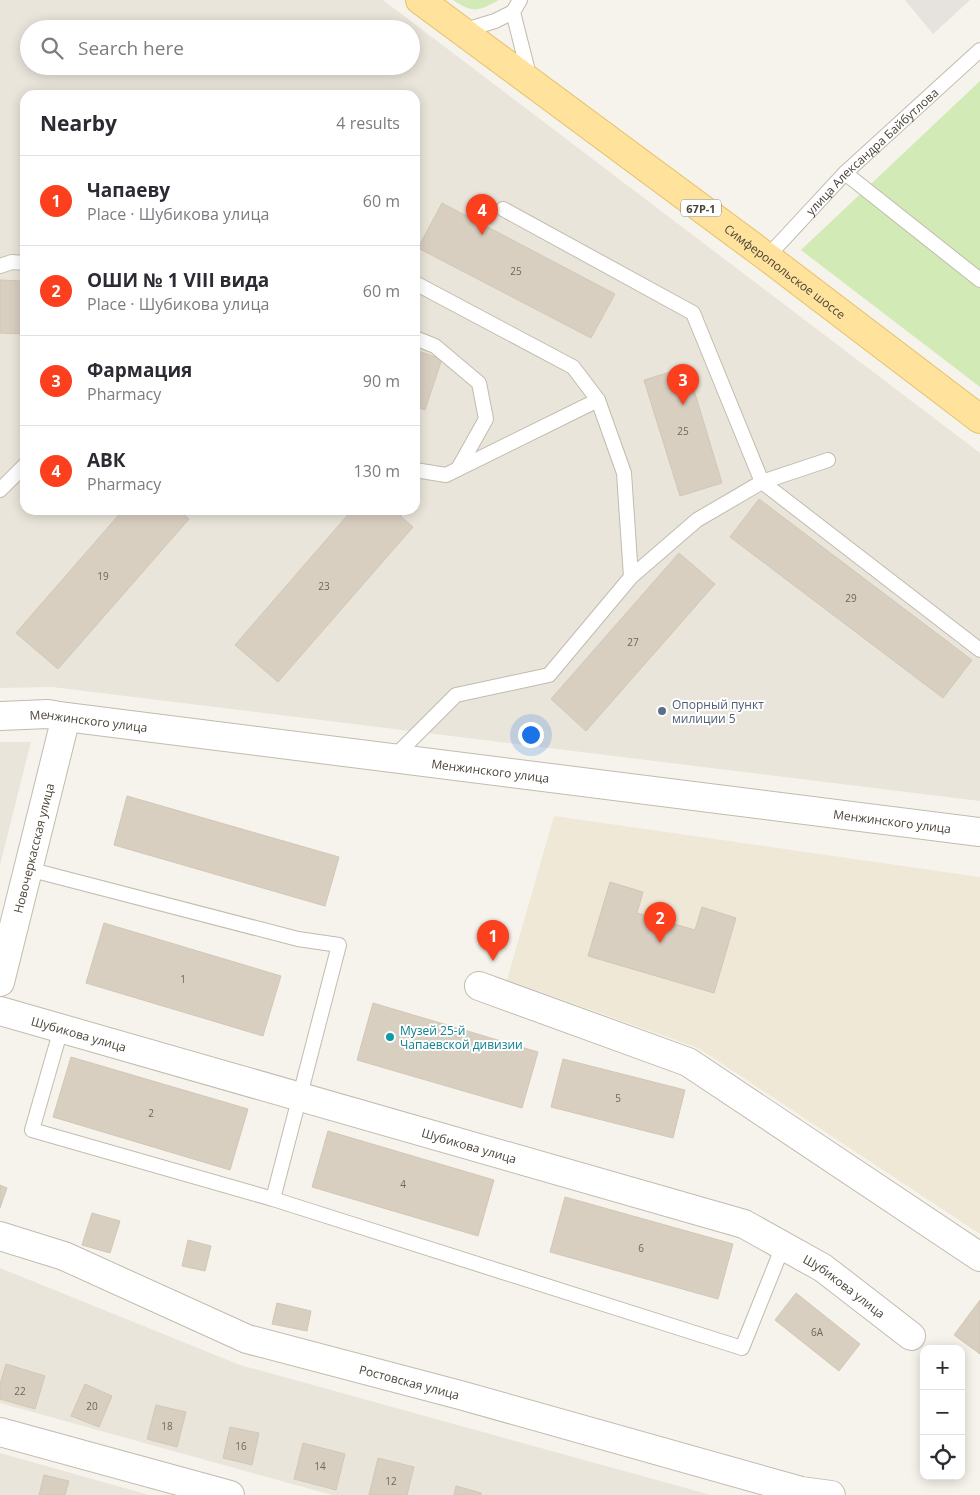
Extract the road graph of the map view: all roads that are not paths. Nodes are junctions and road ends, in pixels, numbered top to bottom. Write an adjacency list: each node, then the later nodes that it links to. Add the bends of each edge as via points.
1 (420, 0): 3 (main road, Симферопольское шоссе / 67Р-1)
2 (516, 6): 3 (lane, via 495,21); 5 (lane)
3 (462, 31): 5 (main road, Симферопольское шоссе / 67Р-1)
4 (980, 50): 6 (lane, улица Александра Байбутлова)
5 (531, 82): 8 (main road, Симферопольское шоссе / 67Р-1)
6 (845, 173): 8 (lane, улица Александра Байбутлова); 11 (lane)
7 (503, 209): 20 (lane, via 693,313)
8 (767, 257): 15 (main road, Симферопольское шоссе / 67Р-1)
9 (20, 263): 10 (lane)
10 (0, 266)
11 (980, 280)
12 (420, 286): 14 (lane, via 573,367)
13 (420, 340): 17 (lane, via 435,346 479,383 486,419)
14 (598, 400): 17 (lane); 22 (lane, via 624,473)
15 (980, 419)
16 (828, 460): 20 (lane)
17 (458, 469): 19 (lane, via 446,474)
18 (20, 470): 21 (lane)
19 (420, 471)
20 (762, 482): 22 (lane, via 697,520); 23 (lane)
21 (0, 490)
22 (632, 577): 26 (lane, via 549,675 456,695)
23 (980, 650)
24 (0, 716): 25 (street, Менжинского улица)
25 (66, 716): 26 (street, Менжинского улица); 28 (street, Новочеркасская улица)
26 (393, 758): 27 (street, Менжинского улица)
27 (980, 832)
28 (28, 869): 29 (street, Новочеркасская улица); 33 (lane, via 298,939 339,945)
29 (0, 982)
30 (479, 986): 37 (street, via 688,1062)
31 (0, 1011): 32 (street, Шубикова улица)
32 (61, 1028): 33 (street, Шубикова улица); 34 (lane, via 32,1130)
33 (298, 1096): 34 (lane); 36 (street, Шубикова улица, via 744,1224)
34 (273, 1200): 36 (lane, via 742,1348)
35 (0, 1236): 41 (street, Ростовская улица, via 64,1256 247,1339 801,1491)
36 (784, 1246): 38 (street, Шубикова улица, via 823,1268)
37 (980, 1257)
38 (911, 1336)
39 (0, 1432): 40 (street)
40 (230, 1495)
41 (831, 1495)

